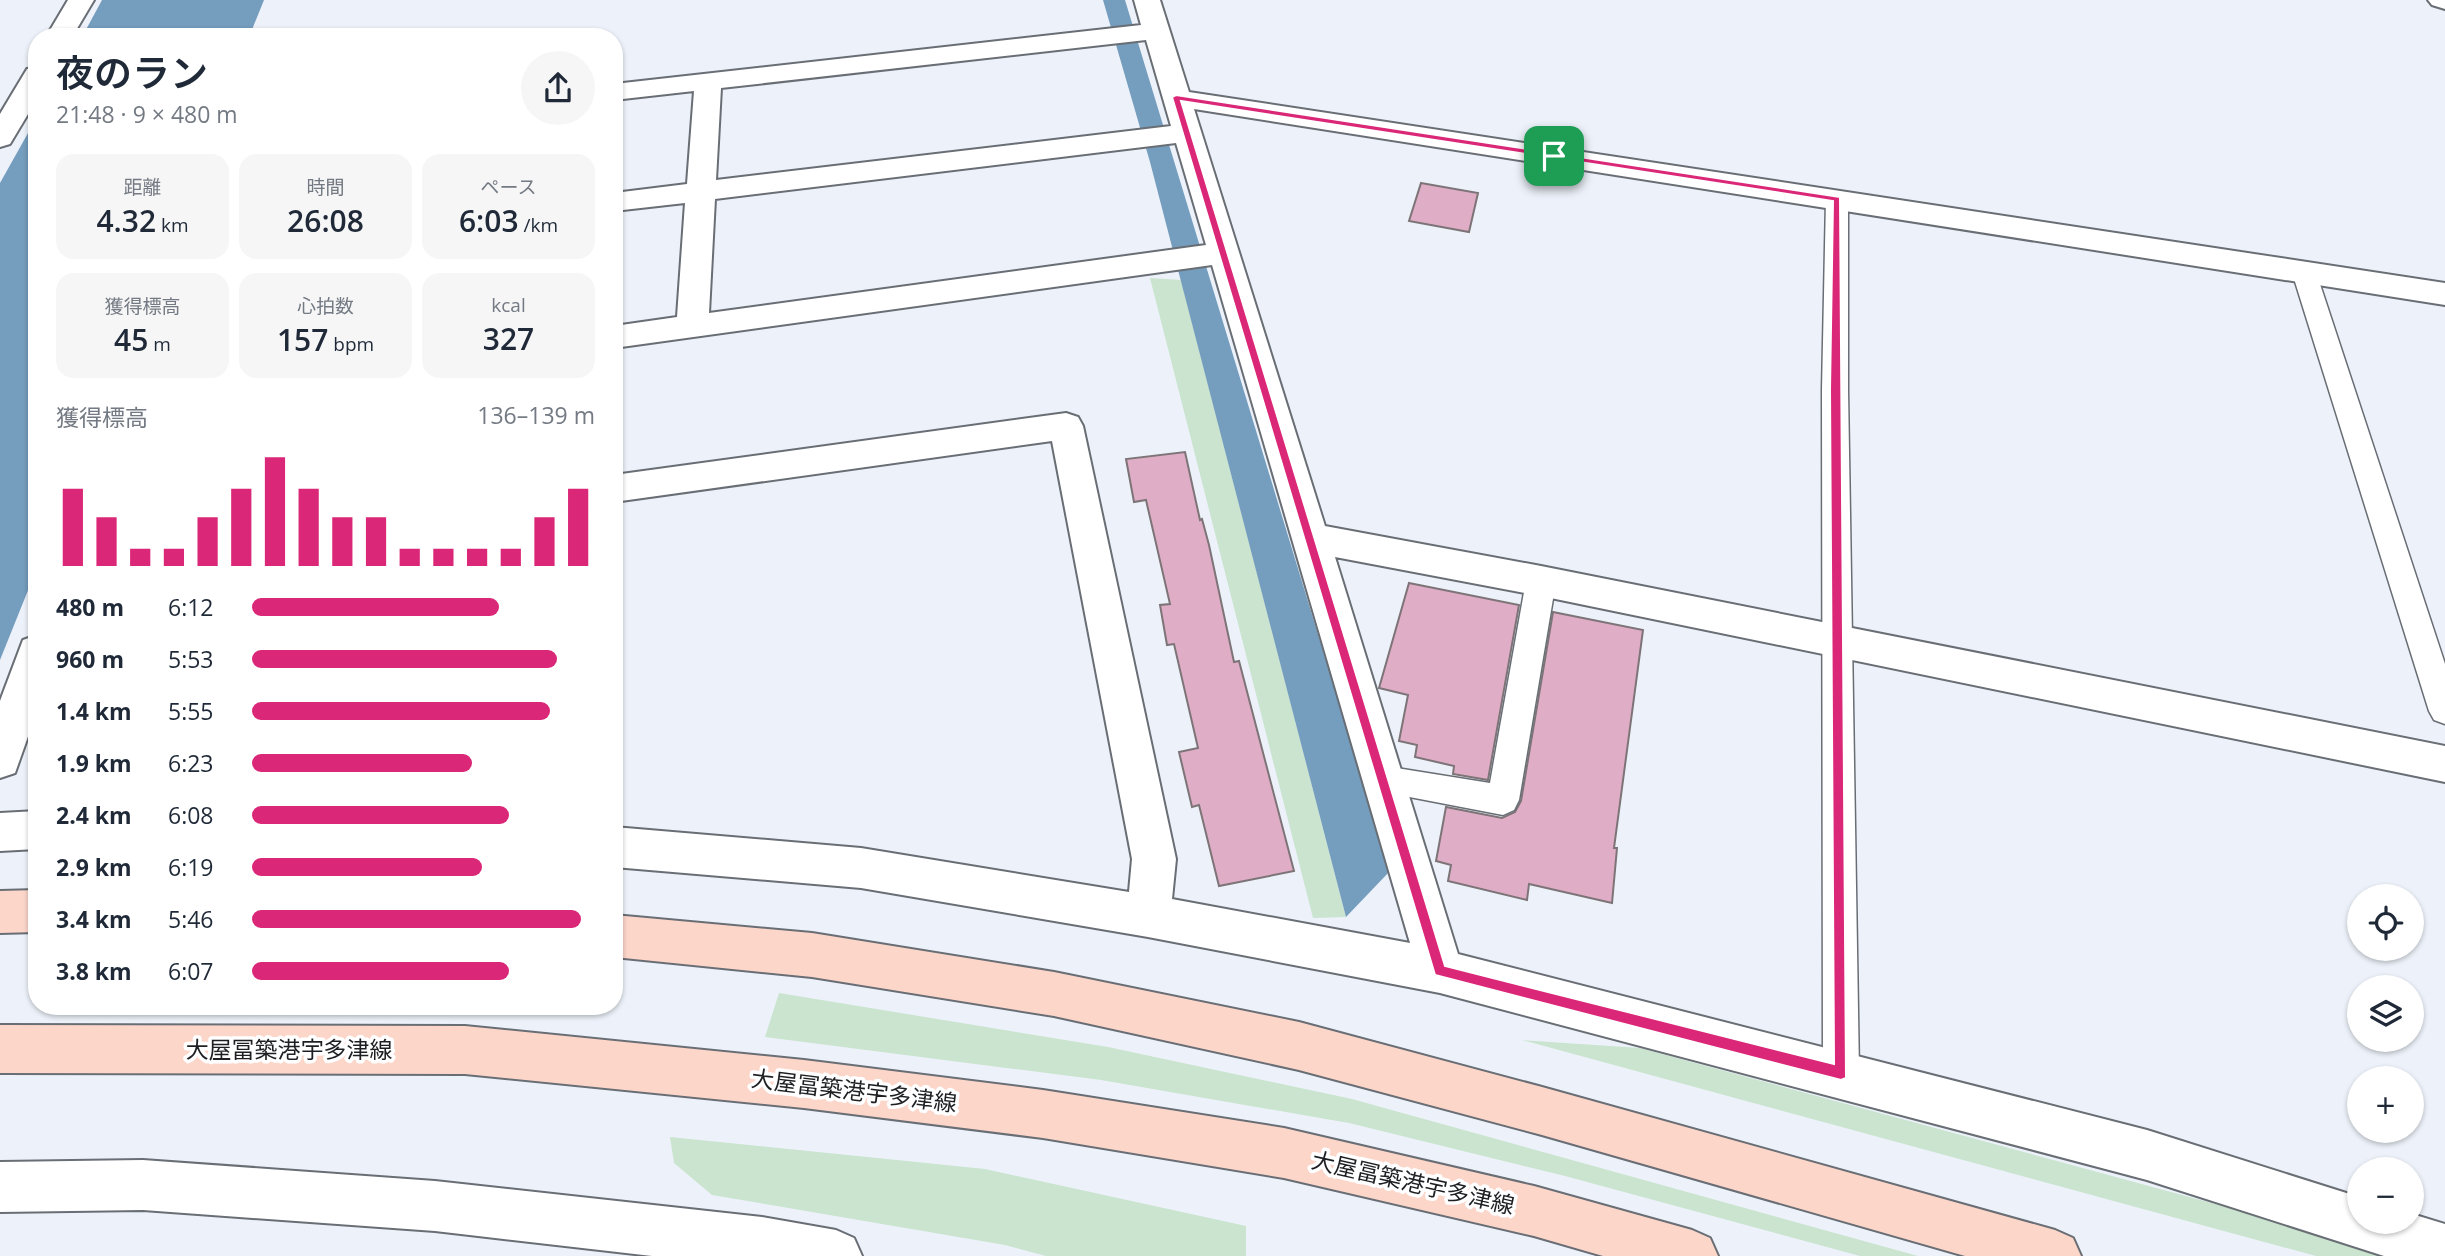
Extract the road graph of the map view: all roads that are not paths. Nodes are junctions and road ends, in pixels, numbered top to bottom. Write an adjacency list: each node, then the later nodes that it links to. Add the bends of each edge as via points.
1 (81, 0): 3 (street)
2 (1148, 21): 4 (street, via 1108,37); 7 (street)
3 (64, 28)
4 (708, 82): 6 (street); 10 (street)
5 (28, 90): 9 (street)
6 (623, 91)
7 (1176, 97): 8 (street); 11 (street)
8 (1179, 134): 10 (street); 13 (street)
9 (0, 138)
10 (700, 192): 12 (street); 16 (street)
11 (1837, 199): 14 (street); 21 (lane)
12 (623, 201)
13 (1216, 254): 16 (street); 19 (street)
14 (2304, 272): 15 (street); 23 (lane)
15 (2445, 294)
16 (692, 328): 17 (street)
17 (623, 336)
18 (623, 488): 32 (street, via 1066,426 1154,859)
19 (1310, 538): 20 (street); 26 (street)
20 (1541, 581): 21 (street); 26 (lane, via 1503,800)
21 (1837, 640): 25 (street); 36 (lane)
22 (28, 678): 24 (street)
23 (2445, 711)
24 (0, 760)
25 (2445, 764)
26 (1384, 780): 34 (street)
27 (28, 830): 28 (street)
28 (0, 832)
29 (623, 848): 32 (street, via 861,868)
30 (28, 911): 31 (main road)
31 (0, 912)
32 (1148, 916): 34 (street)
33 (623, 937): 41 (main road, via 812,955 1054,994 1299,1046)
34 (1440, 971): 36 (street)
35 (0, 1049): 40 (main road, 大屋冨築港宇多津線, via 465,1050 1043,1114 1284,1153 1534,1211)
36 (1841, 1073): 38 (street, via 2147,1155)
37 (0, 1187): 39 (street, via 143,1185 435,1206 762,1242)
38 (2445, 1250)
39 (836, 1256)
40 (1692, 1256)
41 (2054, 1256)

